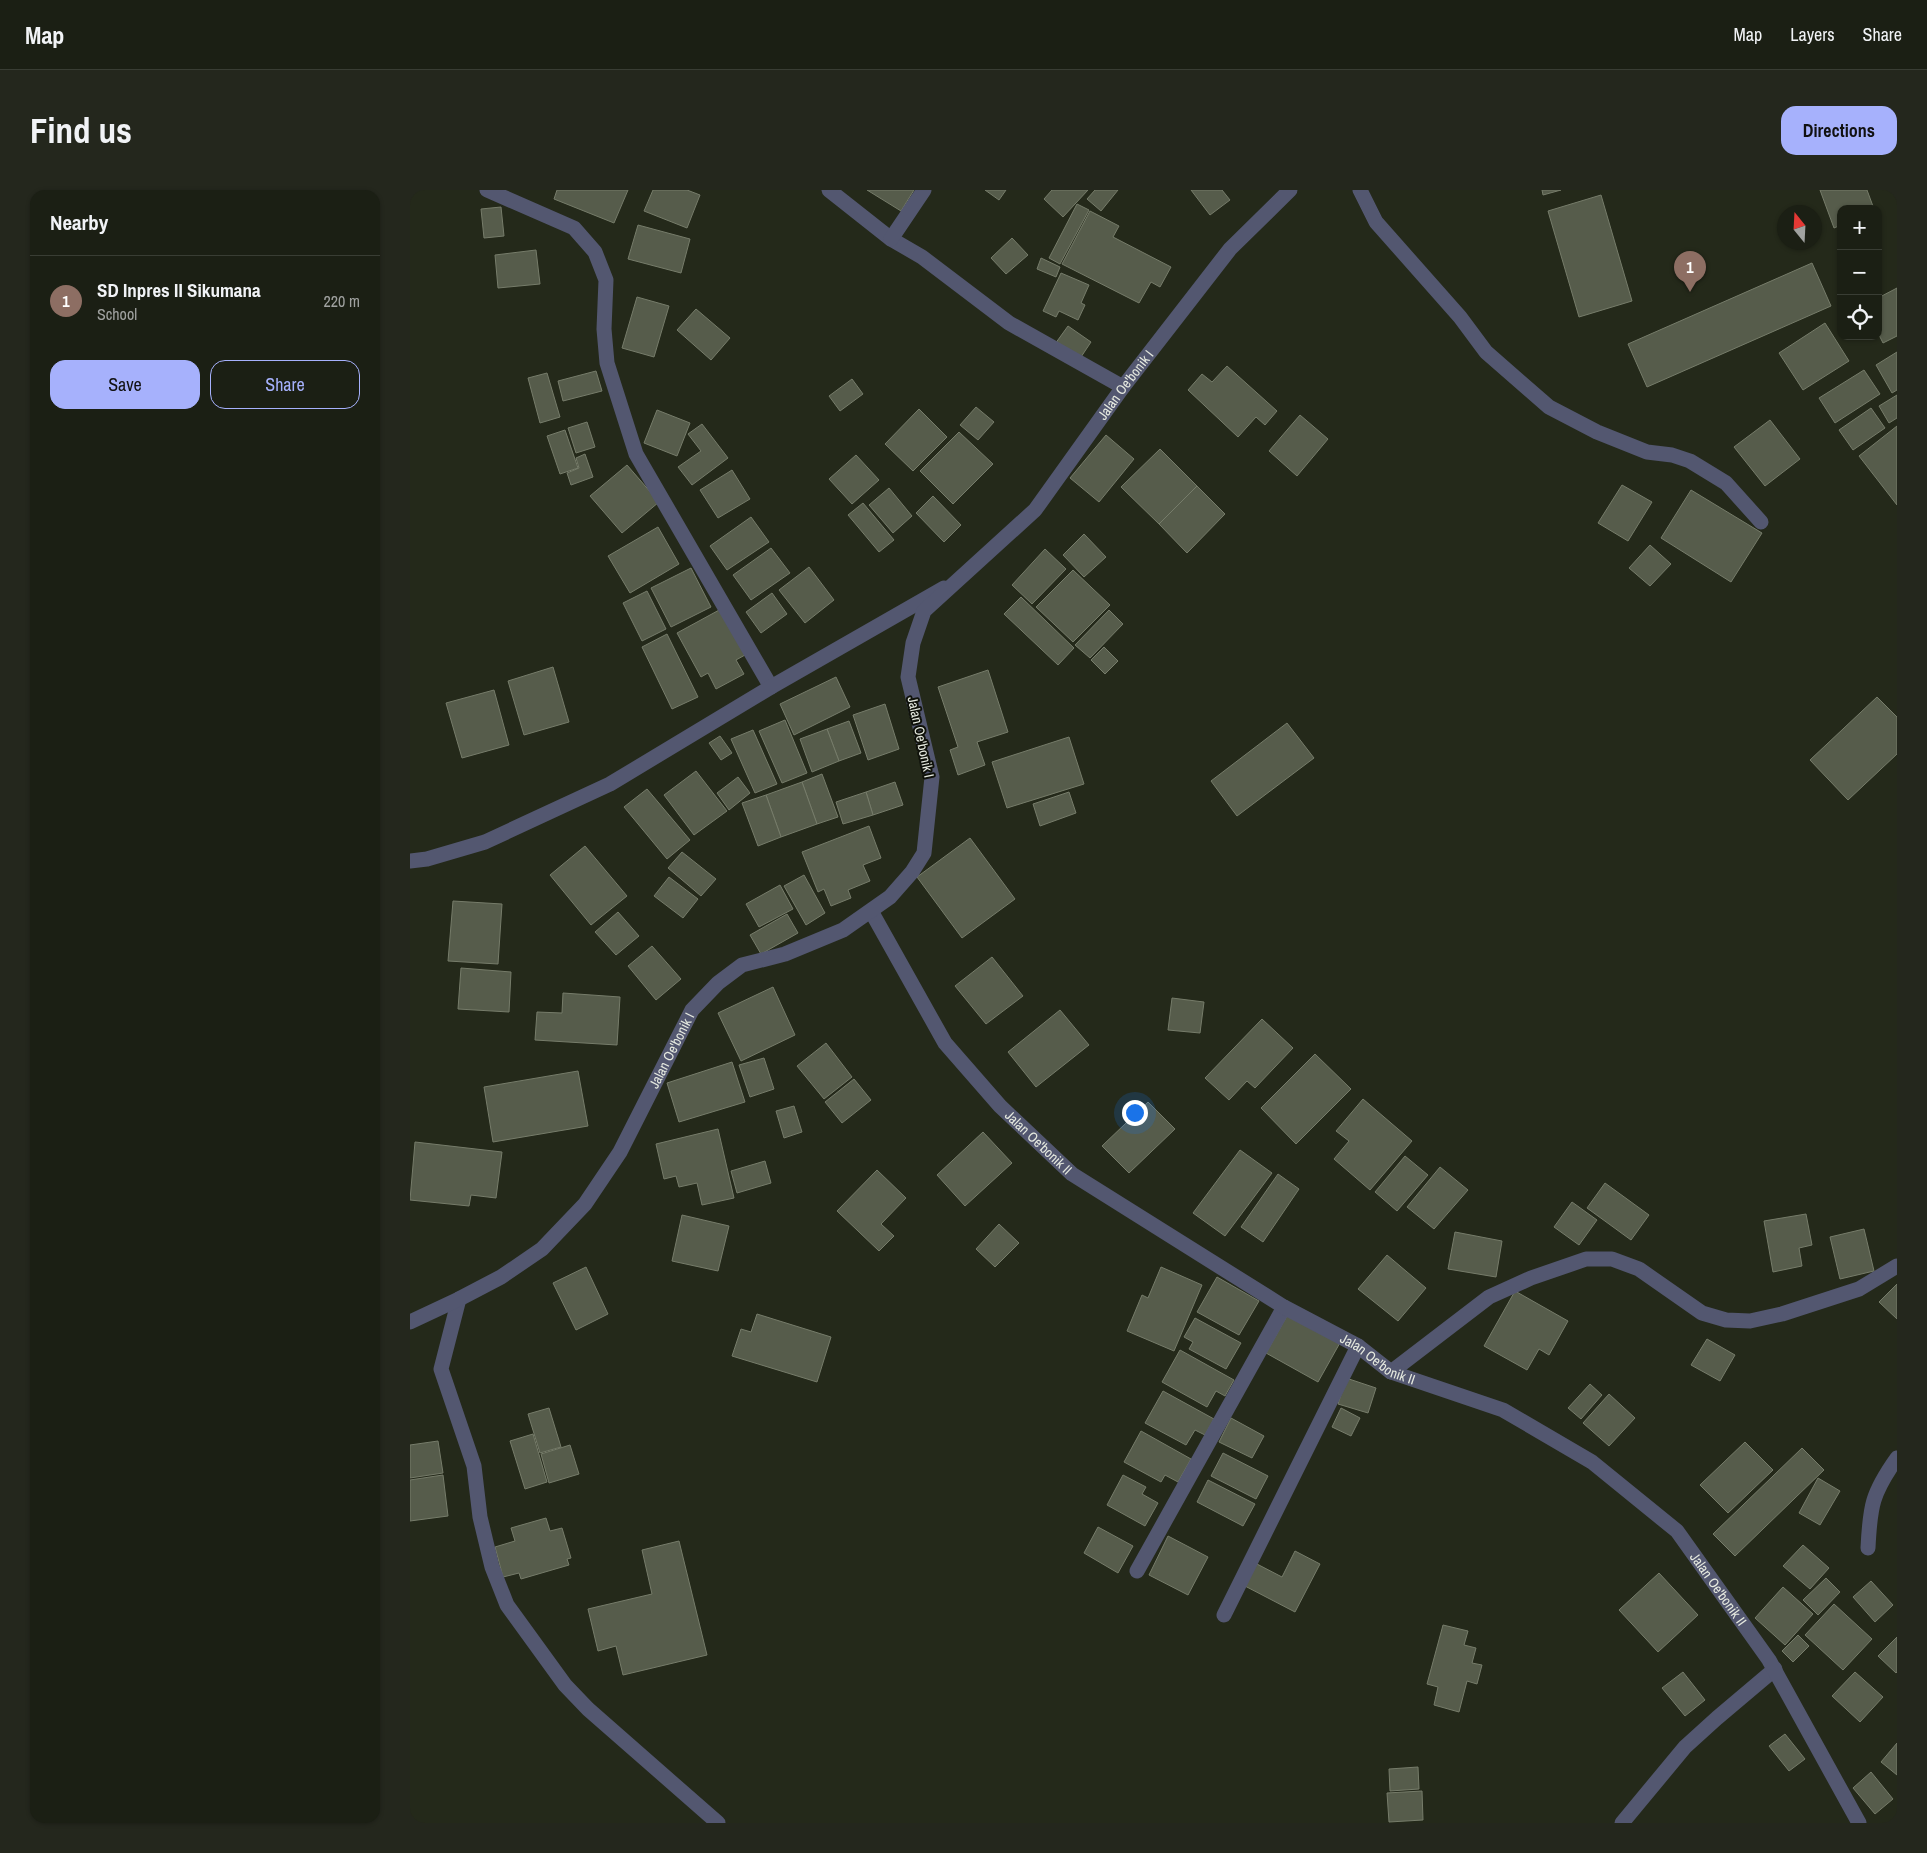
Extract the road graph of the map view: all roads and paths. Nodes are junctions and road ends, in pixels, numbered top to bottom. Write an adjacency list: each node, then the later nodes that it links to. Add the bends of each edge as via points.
1 (487, 190): 10 (street, via 574,228 595,252 606,280 604,329 608,363 636,454)
2 (829, 190): 6 (street)
3 (924, 190): 6 (street)
4 (1290, 190): 7 (street, Jalan Oe'bonik I, via 1230,249)
5 (1360, 190): 8 (street, via 1376,222 1460,317 1486,352 1549,407 1597,432 1647,452 1690,461 1726,484)
6 (892, 239): 7 (street, via 922,257 1009,323)
7 (1123, 387): 9 (street, Jalan Oe'bonik I, via 1035,510)
8 (1762, 522)
9 (954, 583): 10 (street); 12 (street, Jalan Oe'bonik I, via 924,611 913,643 908,677 932,777 924,853 890,897)
10 (771, 687): 11 (street, via 610,784 485,842)
11 (410, 861)
12 (871, 911): 14 (street, Jalan Oe'bonik I, via 844,930 785,954 742,965 718,983 692,1010 620,1152 585,1204 542,1249); 15 (street, Jalan Oe'bonik II, via 945,1043 1000,1106 1072,1174)
13 (1897, 1266): 18 (street, via 1859,1289 1782,1314 1750,1320 1726,1320 1702,1313 1639,1269 1612,1259 1586,1259 1531,1278 1490,1297)
14 (459, 1300): 16 (street, Jalan Oe'bonik I); 24 (street, via 441,1369 474,1466 480,1517 492,1567 507,1605 564,1684 588,1709)
15 (1284, 1307): 17 (street, Jalan Oe'bonik II); 21 (street)
16 (410, 1322)
17 (1358, 1346): 18 (street, Jalan Oe'bonik II); 22 (street)
18 (1391, 1372): 23 (street, Jalan Oe'bonik II, via 1503,1410 1592,1462 1677,1532)
19 (1897, 1458): 20 (street, via 1870,1507)
20 (1868, 1548)
21 (1137, 1571)
22 (1224, 1615)
23 (1774, 1669): 25 (street, via 1685,1747); 26 (street, Jalan Oe'bonik II)
24 (718, 1823)
25 (1622, 1823)
26 (1859, 1823)

